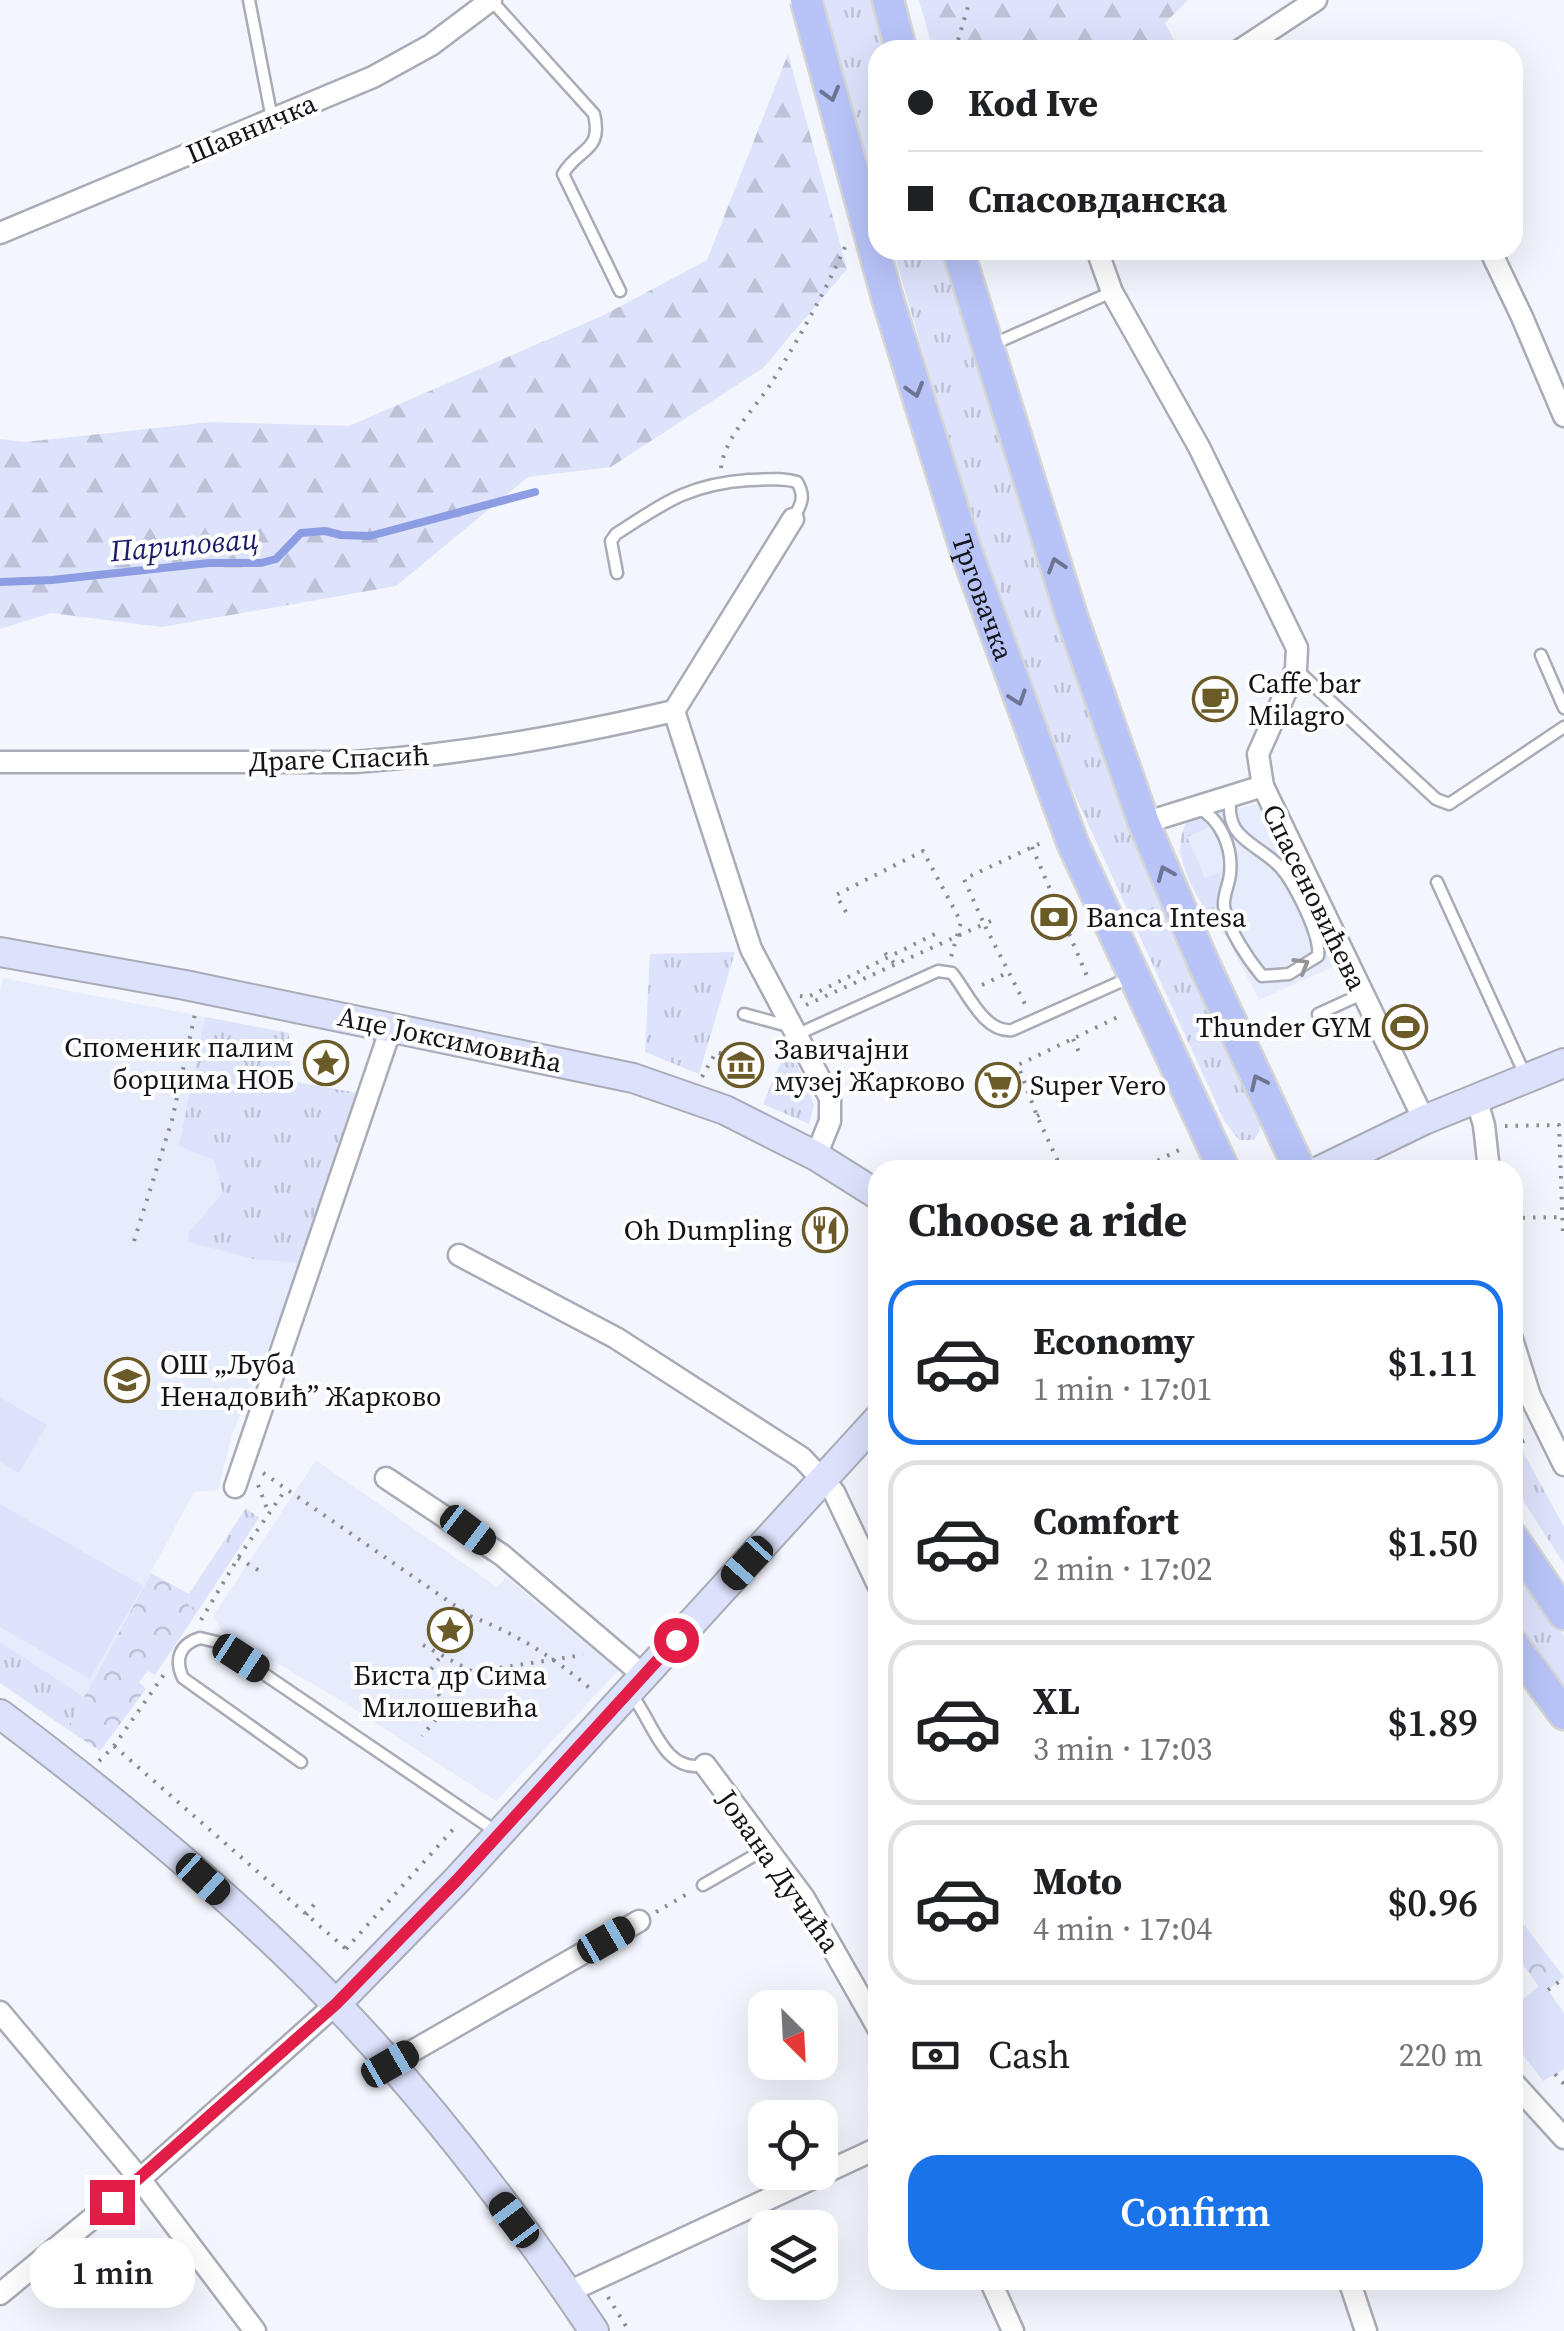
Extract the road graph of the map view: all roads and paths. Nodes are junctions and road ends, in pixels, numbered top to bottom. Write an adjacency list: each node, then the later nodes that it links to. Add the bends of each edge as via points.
1 (250, 0): 10 (lane)
2 (491, 0): 10 (street, Шавничка, via 404,61); 18 (lane, Шавничка, via 594,114 593,145 563,174)
3 (806, 0): 11 (main road, Трговачка, one-way to 11, bridge)
4 (888, 0): 7 (main road)
5 (970, 0): 8 (path)
6 (1316, 0): 9 (street)
7 (898, 40)
8 (958, 40)
9 (1255, 40)
10 (272, 120): 12 (street, Шавничка)
11 (868, 225)
12 (0, 234)
13 (846, 246): 22 (path, via 823,298 729,443 722,458)
14 (878, 260): 48 (main road, Трговачка, one-way to 48, bridge, via 932,450 1028,724)
15 (1101, 260): 19 (street)
16 (1494, 260): 21 (street)
17 (961, 261): 20 (main road)
18 (620, 291)
19 (1112, 292): 20 (lane); 26 (street, via 1200,447 1296,648)
20 (988, 346): 34 (main road, one-way to 20)
21 (1564, 416)
22 (724, 482): 23 (lane, via 797,482 802,502); 24 (lane, via 687,490 616,534 611,541)
23 (793, 519): 28 (street)
24 (617, 573)
25 (1541, 655): 27 (lane)
26 (1296, 669): 29 (lane, via 1449,804); 31 (street, Спасеновићева, via 1258,754)
27 (1564, 708)
28 (674, 711): 30 (street, Драге Спасић, via 551,739 384,760); 59 (street, via 751,949)
29 (1564, 726)
30 (0, 762)
31 (1263, 786): 32 (street); 51 (street, Спасеновићева)
32 (1231, 796): 33 (street); 33 (lane, one-way to 32, via 1225,837 1230,874 1224,908 1248,956 1262,976 1289,974 1318,956 1317,940 1279,865 1234,828)
33 (1196, 806): 34 (street)
34 (1144, 823): 76 (main road, one-way to 34)
35 (1052, 838): 36 (path)
36 (1032, 847): 40 (path, via 964,879); 49 (path)
37 (1437, 882): 65 (lane)
38 (846, 912): 42 (path, via 836,895 922,851 961,922)
39 (991, 920): 40 (path)
40 (984, 924): 42 (path); 47 (path)
41 (939, 932): 44 (path)
42 (957, 936): 45 (path); 46 (path)
43 (0, 952): 58 (street, Аце Јоксимовића)
44 (887, 955): 45 (path); 52 (path, via 808,997)
45 (894, 964): 59 (path, via 803,1007)
46 (947, 971): 50 (lane); 59 (lane)
47 (1012, 976): 50 (path); 54 (path)
48 (1132, 977): 50 (lane, via 1000,1032); 75 (main road, Трговачка)
49 (1090, 986)
50 (967, 992)
51 (1362, 994): 56 (lane); 69 (street, Спасеновићева)
52 (798, 996)
53 (197, 1010): 83 (path)
54 (1028, 1012)
55 (744, 1014): 59 (lane)
56 (1318, 1014)
57 (1118, 1017): 60 (path)
58 (391, 1028): 72 (street, Аце Јоксимовића, via 662,1086); 87 (street)
59 (802, 1030): 72 (street, via 832,1108)
60 (1072, 1039): 62 (path); 68 (path, via 1018,1065)
61 (722, 1054): 64 (path, via 716,1052)
62 (1080, 1054)
63 (1564, 1063): 65 (street)
64 (703, 1075)
65 (1526, 1078): 66 (street)
66 (1476, 1098): 69 (street); 78 (street)
67 (1046, 1111): 68 (path)
68 (1036, 1116): 73 (path)
69 (1424, 1120): 77 (street)
70 (1497, 1121): 80 (path, via 1559,1125)
71 (1181, 1149): 74 (path)
72 (816, 1156): 79 (street, Аце Јоксимовића)
73 (1057, 1160)
74 (1159, 1160)
75 (1219, 1160)
76 (1295, 1160)
77 (1342, 1160)
78 (1488, 1160)
79 (868, 1189)
80 (1562, 1217): 81 (path); 82 (path)
81 (1523, 1218)
82 (1563, 1234)
83 (134, 1241)
84 (458, 1255): 90 (street, via 616,1338 779,1440)
85 (1523, 1374): 88 (street)
86 (868, 1431): 90 (street)
87 (247, 1462): 91 (street); 92 (path); 93 (path)
88 (1564, 1465)
89 (386, 1478): 103 (street, Јована Дучића, via 468,1530)
90 (823, 1479): 96 (street); 107 (street)
91 (234, 1487)
92 (286, 1489): 93 (path); 100 (path)
93 (269, 1514): 95 (path)
94 (1523, 1553): 99 (main road)
95 (238, 1558): 97 (path); 98 (path)
96 (868, 1563)
97 (264, 1574)
98 (206, 1612)
99 (1564, 1614)
100 (470, 1616): 104 (path); 106 (path)
101 (424, 1645): 104 (path)
102 (182, 1648): 111 (path); 113 (lane, via 183,1678); 115 (lane, via 200,1638 217,1642)
103 (618, 1652): 106 (path); 107 (street, Јована Дучића)
104 (441, 1656): 106 (path, via 473,1672); 110 (path, via 427,1675 446,1707)
105 (1523, 1658): 109 (main road)
106 (556, 1659): 107 (path)
107 (624, 1688): 114 (lane, Јована Дучића, via 671,1756 686,1766); 116 (street)
108 (0, 1714): 124 (street, via 168,1848)
109 (1564, 1714)
110 (422, 1736)
111 (114, 1746): 112 (path); 120 (path)
112 (99, 1761)
113 (301, 1762)
114 (705, 1765): 117 (street, Јована Дучића)
115 (468, 1813): 116 (lane); 120 (path, via 346,1949)
116 (499, 1834): 124 (street)
117 (768, 1847): 118 (lane); 125 (street, Јована Дучића)
118 (703, 1885): 121 (path)
119 (316, 1902): 120 (path)
120 (306, 1915)
121 (639, 1921): 127 (street)
122 (1564, 1978): 123 (path)
123 (1548, 1990)
124 (336, 2004): 127 (street); 133 (street)
125 (868, 2010)
126 (0, 2012): 133 (street)
127 (390, 2064): 134 (street)
128 (1555, 2074): 129 (path)
129 (1564, 2084)
130 (1523, 2094): 131 (street)
131 (1564, 2138)
132 (868, 2153): 134 (street)
133 (140, 2179): 137 (street); 138 (street)
134 (581, 2286): 139 (street); 140 (path)
135 (994, 2290): 141 (street)
136 (1352, 2290): 142 (street)
137 (0, 2294)
138 (255, 2331)
139 (594, 2331)
140 (630, 2331)
141 (1012, 2331)
142 (1366, 2331)

